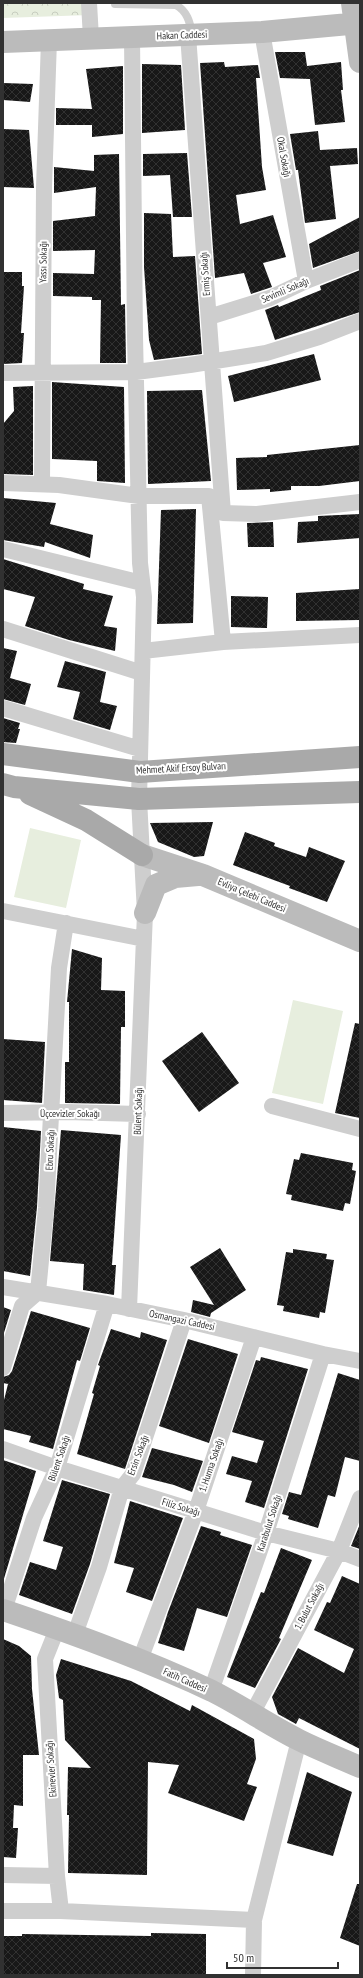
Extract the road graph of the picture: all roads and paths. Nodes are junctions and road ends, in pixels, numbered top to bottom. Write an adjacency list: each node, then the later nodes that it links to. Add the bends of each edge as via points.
1 (89, 3): 7 (street)
2 (115, 4): 5 (lane, via 176,5 182,8 187,16)
3 (356, 17): 4 (street, Hakan Caddesi); 10 (street)
4 (262, 32): 5 (street, Hakan Caddesi); 12 (street, Okal Sokağı)
5 (190, 35): 6 (street, Hakan Caddesi); 13 (street, Ermiş Sokağı)
6 (132, 37): 7 (street, Hakan Caddesi); 16 (street, Bülent Sokağı)
7 (91, 38): 8 (street, Hakan Caddesi)
8 (49, 40): 9 (street, Hakan Caddesi); 18 (street, Yassı Sokağı)
9 (3, 42)
10 (360, 62)
11 (360, 260): 12 (street, Sevimli Sokağı)
12 (306, 281): 13 (street, Sevimli Sokağı, via 270,298)
13 (209, 317): 15 (street, Ermiş Sokağı)
14 (360, 321): 15 (street, via 266,353)
15 (212, 362): 16 (street); 24 (street, Ermiş Sokağı)
16 (136, 372): 18 (street); 21 (street, Bülent Sokağı)
17 (3, 373): 18 (street)
18 (42, 373): 20 (street, Yassı Sokağı)
19 (3, 483): 20 (street)
20 (42, 484): 21 (street)
21 (139, 496): 22 (street); 26 (street, Bülent Sokağı)
22 (209, 496): 24 (street); 29 (street)
23 (360, 502): 24 (street, via 257,514)
24 (223, 513)
25 (3, 549): 26 (street)
26 (142, 583): 30 (street, Bülent Sokağı)
27 (3, 629): 31 (street)
28 (360, 635): 29 (street)
29 (223, 642): 30 (street)
30 (143, 651): 31 (street, Bülent Sokağı)
31 (142, 673): 33 (street, Bülent Sokağı)
32 (3, 708): 33 (street)
33 (140, 749): 36 (street, Bülent Sokağı)
34 (3, 754): 36 (main road, Mehmet Akif Ersoy Bulvarı)
35 (360, 757): 36 (main road, Mehmet Akif Ersoy Bulvarı)
36 (140, 772): 39 (street, Bülent Sokağı)
37 (8, 786): 39 (main road); 40 (main road, via 86,820)
38 (360, 792): 39 (main road)
39 (139, 799): 40 (street, Bülent Sokağı)
40 (142, 855): 41 (street, Evliya Çelebi Caddesi); 43 (street, Bülent Sokağı)
41 (203, 875): 43 (street, via 175,878 156,886); 46 (street, Evliya Çelebi Caddesi)
42 (3, 911): 44 (street)
43 (145, 913): 45 (street, Bülent Sokağı)
44 (66, 923): 45 (street); 49 (street, Ebru Sokağı, via 59,968)
45 (144, 939): 50 (street, Bülent Sokağı)
46 (360, 941)
47 (272, 1106): 51 (street)
48 (3, 1113): 49 (street, Üçcevizler Sokağı)
49 (52, 1113): 50 (street, Üçcevizler Sokağı); 53 (street, Ebru Sokağı)
50 (138, 1114): 55 (street, Bülent Sokağı)
51 (360, 1129)
52 (3, 1287): 53 (street, Osmangazi Caddesi)
53 (38, 1292): 54 (street, Osmangazi Caddesi); 60 (street, via 22,1306)
54 (107, 1304): 55 (street, Osmangazi Caddesi); 62 (street, Bülent Sokağı)
55 (129, 1309): 56 (street, Osmangazi Caddesi)
56 (184, 1320): 57 (street, Osmangazi Caddesi); 63 (street, Ersin Sokağı, via 133,1474)
57 (254, 1337): 58 (street, Osmangazi Caddesi); 65 (street, 1. Hurma Sokağı)
58 (323, 1354): 59 (street, Osmangazi Caddesi); 66 (street, Karabulut Sokağı)
59 (360, 1361)
60 (3, 1368)
61 (3, 1449): 62 (street, Filiz Sokağı)
62 (57, 1468): 63 (street, Filiz Sokağı); 69 (street, Bülent Sokağı, via 34,1518)
63 (122, 1488): 65 (street, Filiz Sokağı); 70 (street, Ersin Sokağı, via 99,1567)
64 (360, 1498): 67 (street, 1. Bulut Sokağı)
65 (196, 1511): 66 (street, Filiz Sokağı); 71 (street, 1. Hurma Sokağı)
66 (266, 1533): 67 (street, Filiz Sokağı); 72 (street, Karabulut Sokağı)
67 (339, 1551): 68 (street, Filiz Sokağı); 73 (street, 1. Bulut Sokağı)
68 (360, 1559)
69 (4, 1610): 70 (street, Fatih Caddesi)
70 (66, 1632): 71 (street, Fatih Caddesi); 77 (street, Ekinevler Sokağı, via 45,1659)
71 (140, 1660): 72 (street, Fatih Caddesi)
72 (211, 1691): 73 (street, Fatih Caddesi)
73 (253, 1712): 74 (street, Fatih Caddesi)
74 (299, 1740): 75 (street, Fatih Caddesi); 80 (street)
75 (360, 1767)
76 (3, 1875): 77 (street)
77 (57, 1876): 79 (street, Ekinevler Sokağı)
78 (3, 1911): 79 (street)
79 (61, 1912): 80 (street)
80 (254, 1920): 81 (street)
81 (253, 1975)

